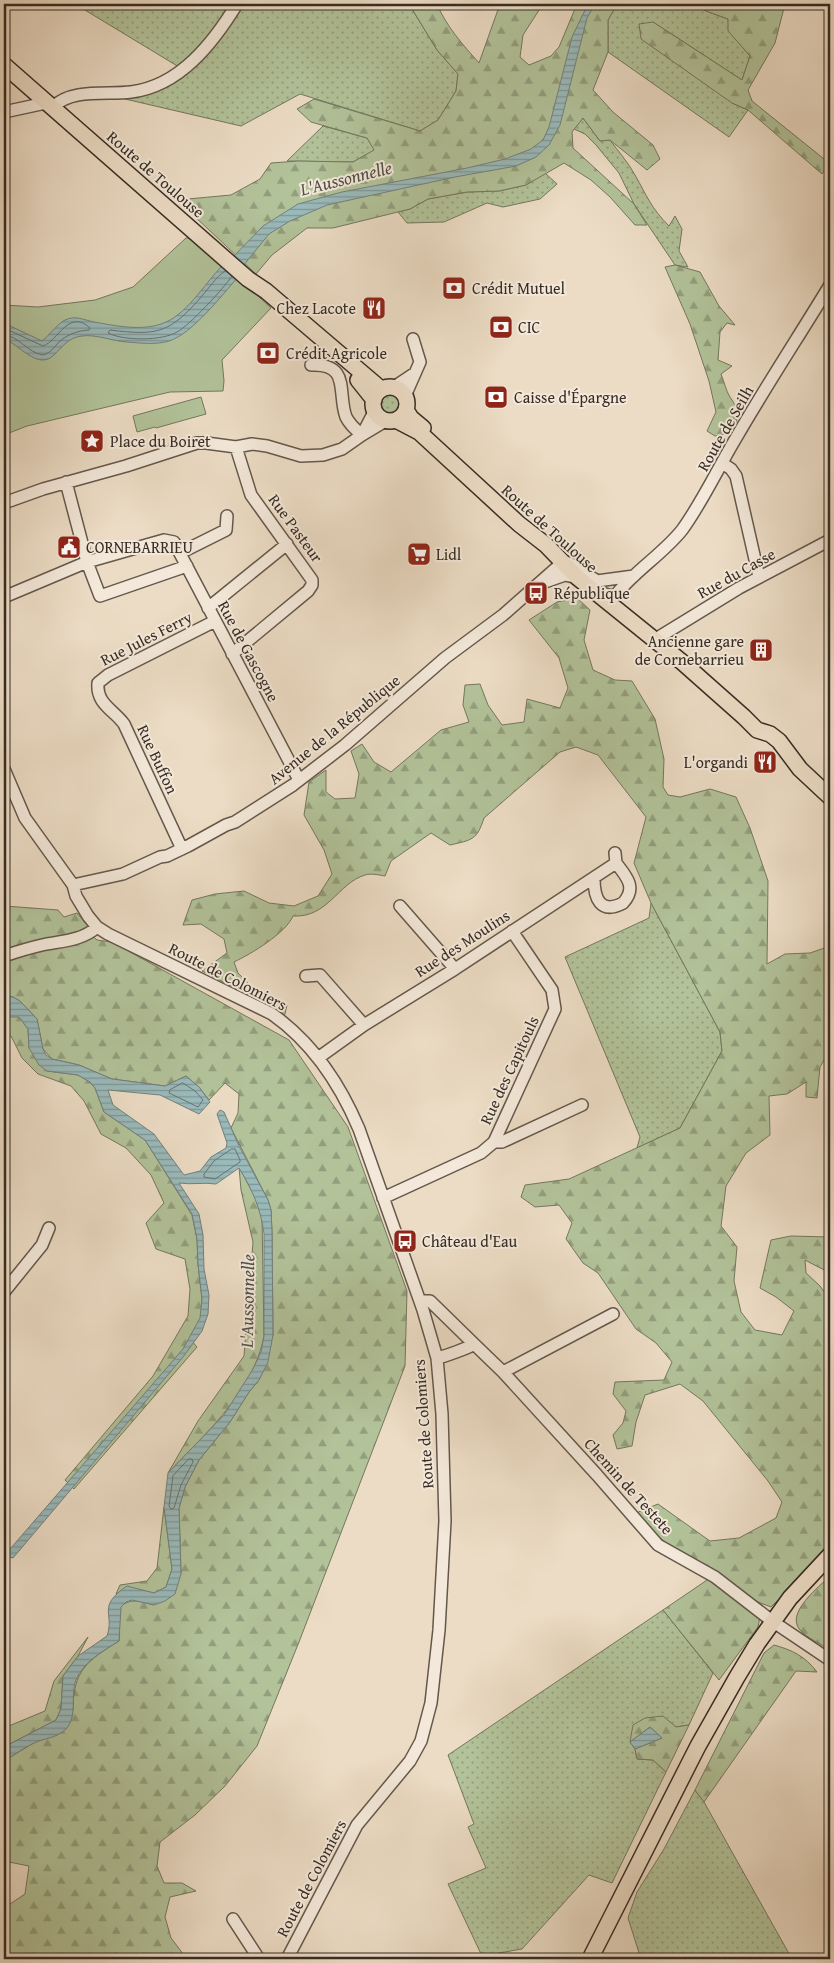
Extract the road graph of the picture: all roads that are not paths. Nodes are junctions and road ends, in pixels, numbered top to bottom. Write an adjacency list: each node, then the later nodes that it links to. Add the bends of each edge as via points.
1 (237, 4): 4 (street, via 200,56 173,75 144,89 70,97 57,103)
2 (4, 60): 4 (main road, Route de Toulouse)
3 (4, 65): 4 (main road, Route de Toulouse)
4 (45, 99): 5 (street, via 42,104); 9 (main road, Route de Toulouse, via 354,376)
5 (4, 112)
6 (830, 285): 12 (street, Route de Seilh)
7 (413, 339): 9 (street, via 420,362)
8 (311, 365): 10 (street, via 322,364 336,372 342,384 346,418)
9 (390, 404): 10 (street); 20 (main road, Route de Toulouse); 24 (main road, Route de Toulouse, via 416,422)
10 (362, 435): 11 (street, via 342,449 324,455 301,456 252,444)
11 (236, 448): 13 (street, via 198,443); 17 (street, Rue Pasteur, via 252,495)
12 (722, 463): 22 (street, Route de Seilh, via 703,499 681,530); 23 (street, via 736,476)
13 (66, 482): 14 (street); 19 (street)
14 (4, 503)
15 (227, 516): 18 (street, via 226,530)
16 (830, 540): 23 (street, Rue du Casse)
17 (287, 544): 28 (street); 31 (street, Rue Pasteur, via 310,576 312,586)
18 (180, 554): 19 (street, Rue de Gascogne, via 174,542 164,540); 21 (street, Rue de Gascogne)
19 (87, 562): 21 (street, via 100,596); 26 (street)
20 (563, 562): 24 (main road, Route de Toulouse); 25 (street, Avenue de la République)
21 (187, 566): 28 (street, Rue de Gascogne)
22 (634, 576): 24 (street); 27 (street, Route de Seilh)
23 (759, 577): 30 (street, Rue du Casse)
24 (588, 582): 25 (street, Avenue de la République, via 565,575); 27 (main road, Route de Toulouse); 32 (main road, Route de Toulouse)
25 (538, 584): 36 (street, Avenue de la République)
26 (4, 597)
27 (614, 597): 30 (main road, Route de Toulouse)
28 (208, 608): 29 (street, Rue de Gascogne)
29 (215, 621): 31 (street, Rue de Gascogne); 33 (street, Rue Jules Ferry, via 108,675 100,680)
30 (659, 637): 32 (main road, Route de Toulouse)
31 (232, 654): 36 (street, Rue de Gascogne)
32 (682, 662): 34 (main road, Route de Toulouse)
33 (97, 689): 39 (street, Rue Buffon, via 105,707 124,724)
34 (744, 717): 37 (main road, Route de Toulouse, via 784,736 802,762); 38 (main road, Route de Toulouse, via 757,730 779,741 800,769)
35 (4, 770): 41 (street, Route de Colomiers, via 25,818)
36 (299, 780): 39 (street, Avenue de la République, via 235,822)
37 (830, 789)
38 (830, 797)
39 (182, 849): 41 (street, Avenue de la République, via 123,874)
40 (594, 878): 40 (street, Rue des Moulins, via 615,858 630,882 631,892 623,903 610,907 597,899); 44 (street, Rue des Moulins, via 577,881)
41 (73, 885): 43 (street, Route de Colomiers)
42 (400, 906): 46 (street)
43 (96, 927): 45 (street, via 78,938); 49 (street, Route de Colomiers, via 272,1014 292,1028)
44 (512, 930): 46 (street, Rue des Moulins); 51 (street, Rue des Capitouls, via 552,990 555,1008)
45 (4, 956)
46 (455, 968): 48 (street, Rue des Moulins)
47 (306, 976): 48 (street, via 320,974)
48 (364, 1025): 49 (street, Rue des Moulins)
49 (318, 1058): 52 (street, Route de Colomiers, via 349,1106)
50 (582, 1105): 51 (street, via 502,1142)
51 (494, 1142): 52 (street, Rue des Capitouls, via 482,1153)
52 (383, 1198): 55 (street, Route de Colomiers)
53 (49, 1228): 54 (street, via 42,1244)
54 (4, 1292)
55 (420, 1301): 57 (street, Chemin de Testete, via 430,1301); 58 (street, Route de Colomiers)
56 (613, 1314): 59 (street)
57 (474, 1344): 58 (street); 59 (street, Chemin de Testete)
58 (437, 1358): 65 (street, Route de Colomiers, via 445,1521 431,1703 421,1741 410,1761 357,1825)
59 (503, 1372): 61 (street, Chemin de Testete, via 597,1474 653,1541 715,1577)
60 (830, 1555): 61 (main road)
61 (772, 1621): 62 (street, Chemin de Testete); 66 (main road, via 698,1746)
62 (830, 1660)
63 (233, 1919): 64 (street)
64 (260, 1959)
65 (287, 1959)
66 (590, 1959)

